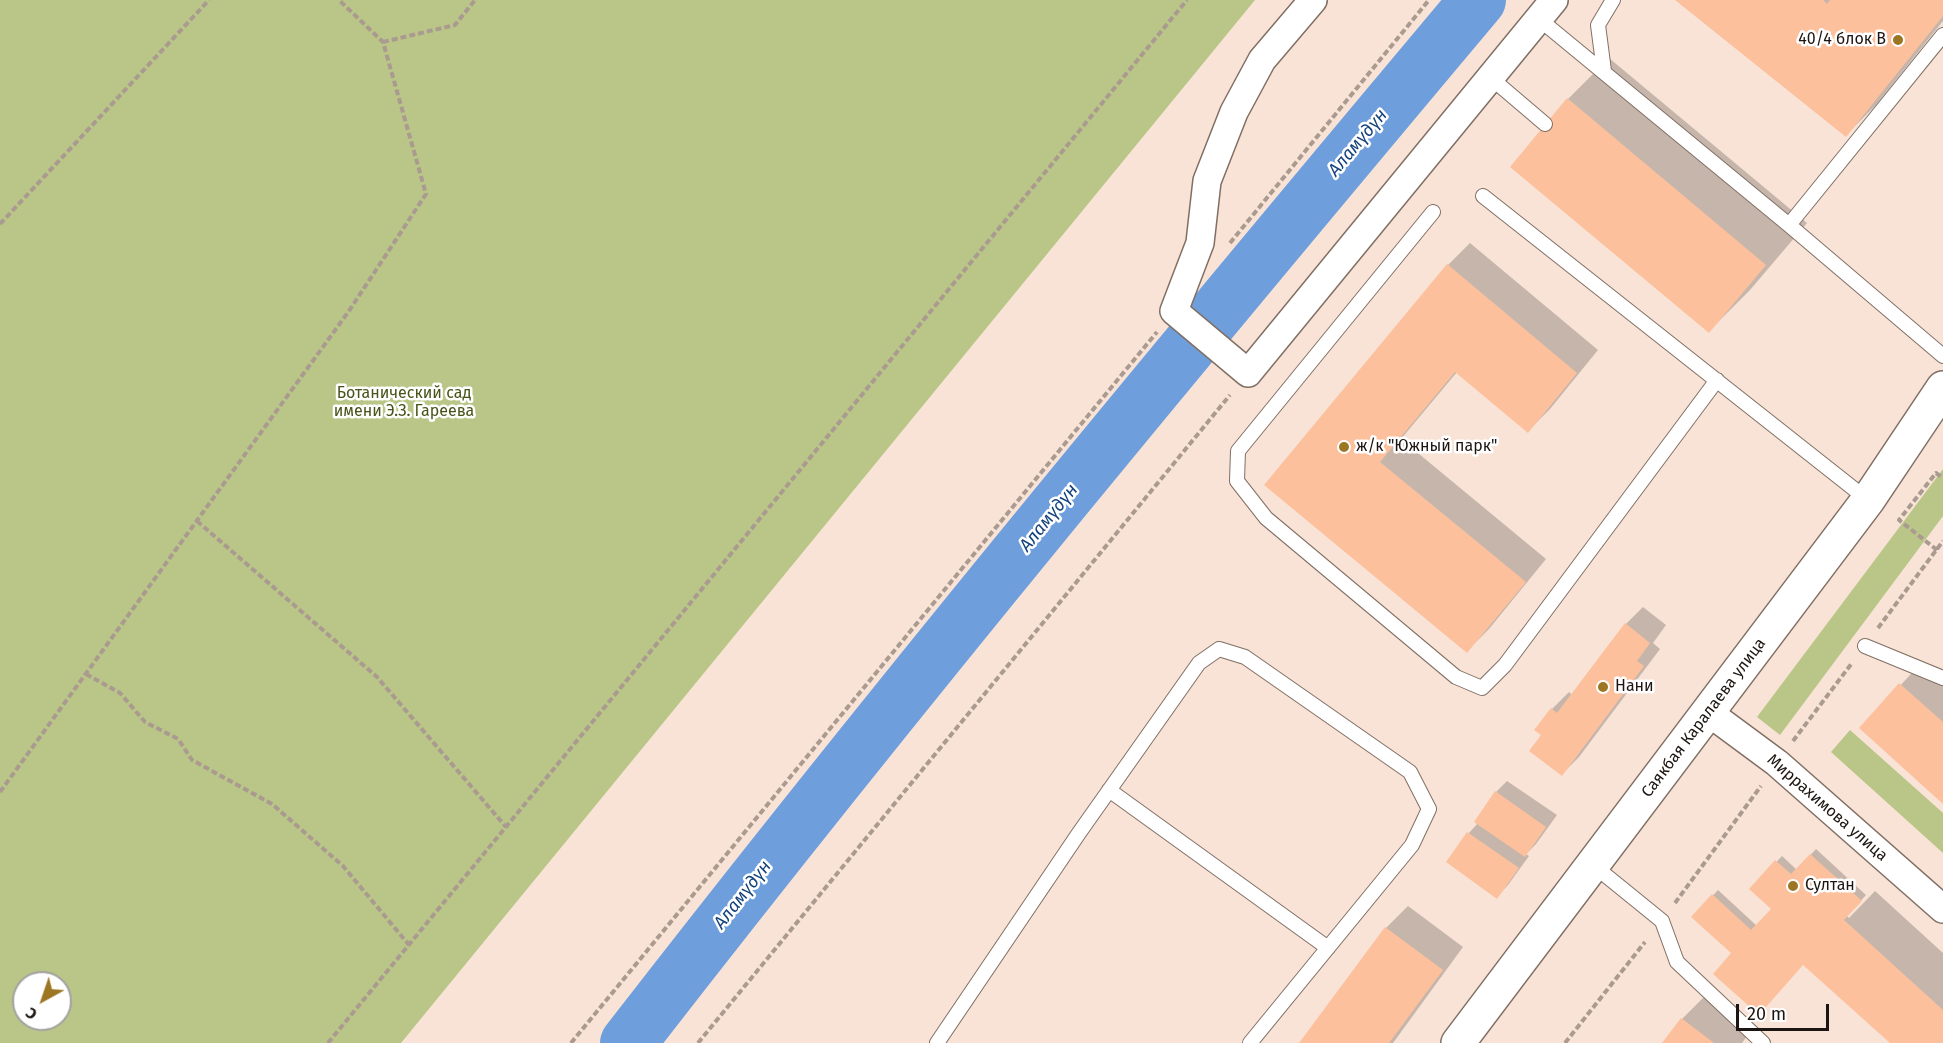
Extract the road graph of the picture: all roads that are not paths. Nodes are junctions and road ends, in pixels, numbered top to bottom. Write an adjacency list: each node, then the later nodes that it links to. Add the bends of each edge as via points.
1 (1313, 0): 6 (street, via 1262,60 1234,112 1207,181 1200,243 1180,315 1245,371)
2 (1613, 0): 5 (lane, via 1598,25)
3 (1546, 9): 5 (lane); 6 (street)
4 (1943, 35): 10 (lane)
5 (1604, 71): 10 (lane)
6 (1491, 78): 7 (lane)
7 (1545, 124)
8 (1483, 196): 12 (lane)
9 (1432, 212): 12 (lane, via 1238,451 1237,481 1266,518 1456,677 1482,688 1505,665)
10 (1789, 225): 11 (lane)
11 (1943, 356)
12 (1717, 380): 14 (lane)
13 (1943, 388): 14 (main road, Саякбая Каралаева улица)
14 (1868, 500): 17 (main road, Саякбая Каралаева улица)
15 (1865, 645): 16 (lane)
16 (1943, 678)
17 (1708, 712): 19 (main road, Саякбая Каралаева улица); 20 (street, Миррахимова улица, via 1777,763)
18 (1109, 790): 21 (lane); 21 (lane, via 1199,663 1220,649 1245,657 1410,772 1429,809 1412,845); 22 (lane)
19 (1593, 865): 24 (main road, Саякбая Каралаева улица); 25 (lane, via 1662,921 1677,962)
20 (1943, 909)
21 (1328, 948): 23 (lane)
22 (943, 1041)
23 (1250, 1043)
24 (1458, 1043)
25 (1763, 1043)

